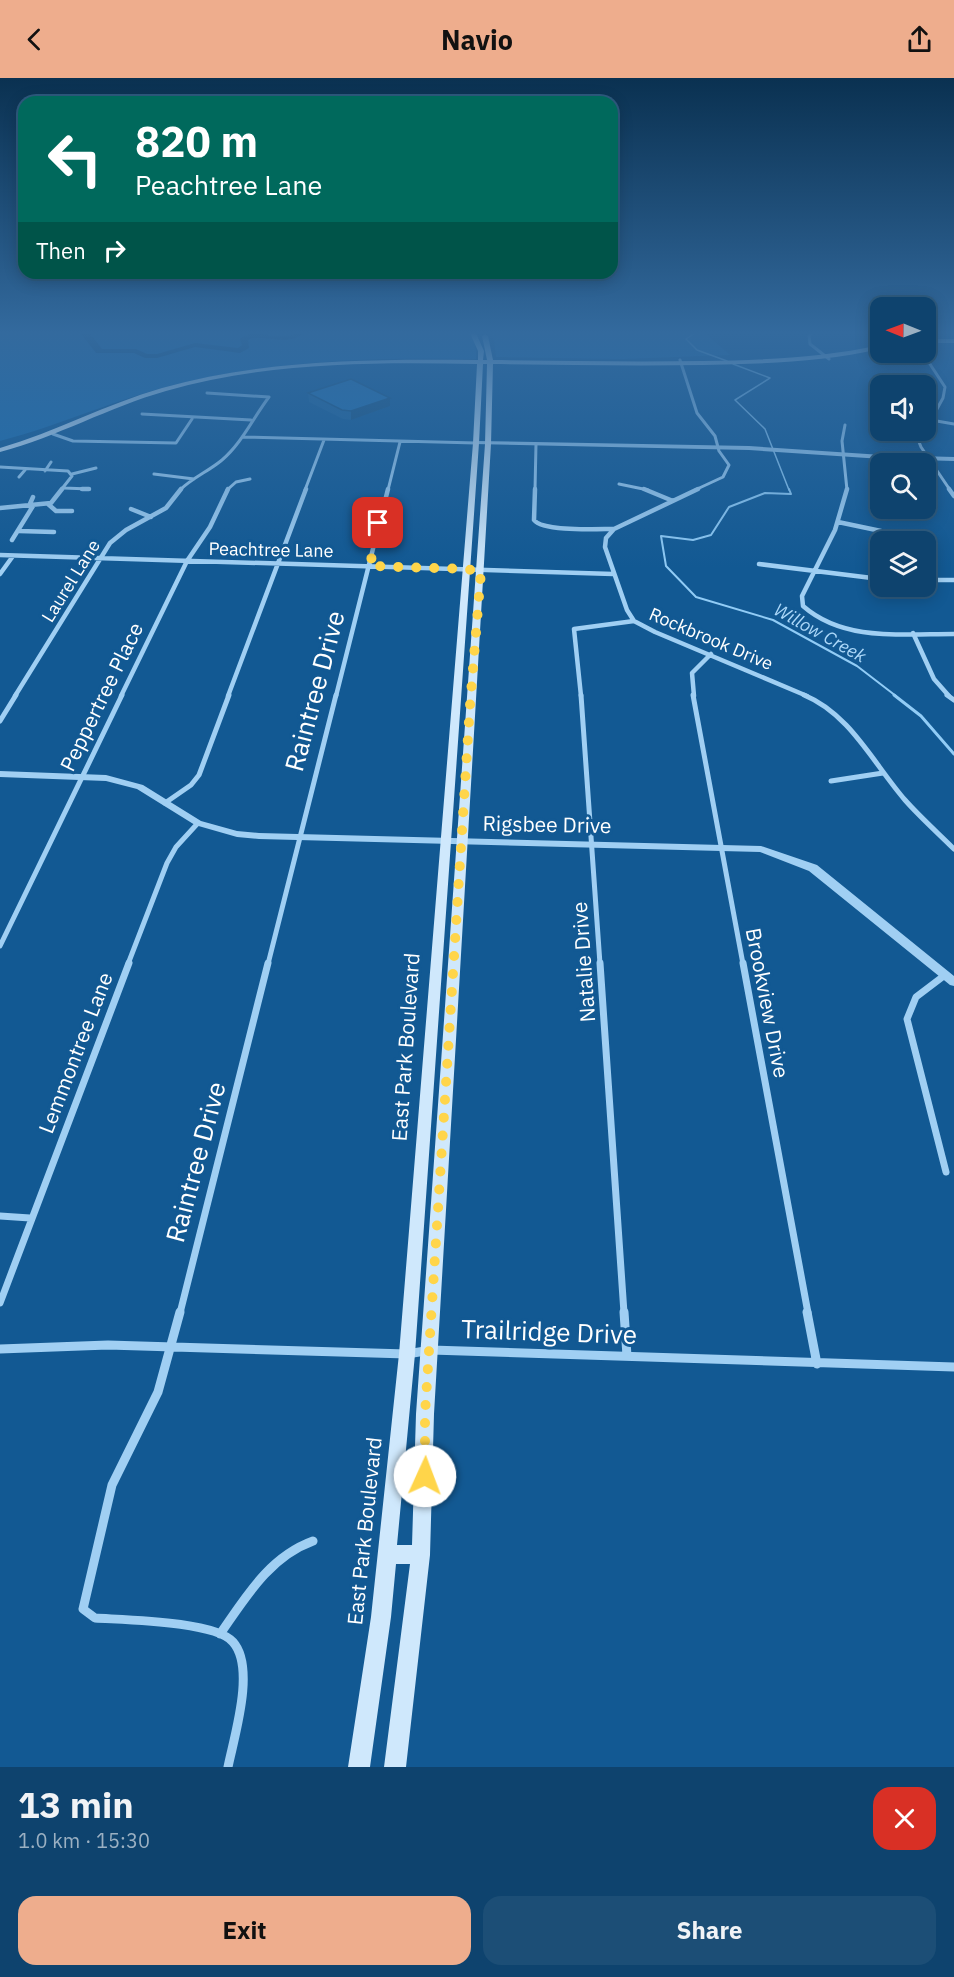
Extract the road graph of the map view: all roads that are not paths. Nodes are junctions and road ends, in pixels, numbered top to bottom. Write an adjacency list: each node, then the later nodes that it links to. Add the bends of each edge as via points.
1 (108, 410): 12 (main road)
2 (261, 410): 8 (street, Laurel Lane)
3 (478, 410): 16 (main road, East Park Boulevard)
4 (489, 410): 17 (main road, East Park Boulevard)
5 (696, 410): 19 (street, via 715,436)
6 (142, 414): 7 (street)
7 (192, 419): 8 (street); 12 (street, via 176,443 73,441)
8 (250, 420): 13 (street, Laurel Lane)
9 (936, 421): 10 (street)
10 (954, 424)
11 (845, 425): 21 (street, via 840,439)
12 (53, 434): 20 (main road)
13 (242, 437): 14 (street); 37 (street, Laurel Lane, via 221,461)
14 (324, 440): 15 (street); 61 (street)
15 (400, 442): 16 (street); 63 (street, Raintree Drive)
16 (476, 444): 17 (street); 64 (main road, East Park Boulevard)
17 (488, 444): 18 (street); 66 (main road, East Park Boulevard)
18 (536, 444): 19 (street); 52 (street, via 537,524)
19 (717, 447): 21 (street); 44 (street, via 729,465 723,477)
20 (0, 450)
21 (842, 454): 22 (street); 51 (street, via 847,488)
22 (870, 456)
23 (936, 459): 24 (street)
24 (954, 459)
25 (7, 462): 27 (street)
26 (51, 462): 31 (street)
27 (0, 466): 29 (street)
28 (96, 468): 33 (street)
29 (25, 470): 31 (street); 36 (street)
30 (936, 470): 42 (street)
31 (45, 471): 32 (street)
32 (62, 471): 33 (street); 35 (street)
33 (72, 474): 40 (street)
34 (154, 474): 37 (street)
35 (58, 476)
36 (19, 477)
37 (194, 479): 50 (street, Laurel Lane)
38 (250, 479): 60 (street, Peppertree Place, via 230,487)
39 (619, 484): 44 (street, via 640,487)
40 (64, 488): 41 (street); 45 (street)
41 (89, 489)
42 (954, 496)
43 (33, 497): 46 (street)
44 (673, 501): 52 (street)
45 (48, 504): 46 (street); 49 (street, via 56,511)
46 (31, 506): 47 (street); 53 (street)
47 (0, 508)
48 (131, 509): 50 (street)
49 (72, 511)
50 (151, 517): 59 (street, Laurel Lane, via 119,536)
51 (838, 522): 54 (street); 65 (street)
52 (614, 529): 68 (street, Rockbrook Drive, via 604,544)
53 (19, 531): 55 (street); 56 (street)
54 (881, 531)
55 (54, 532)
56 (12, 540)
57 (0, 555): 58 (street, Peachtree Lane)
58 (13, 556): 59 (street, Peachtree Lane); 67 (street)
59 (100, 558): 60 (street, Peachtree Lane); 77 (street, Laurel Lane)
60 (187, 561): 61 (street, Peachtree Lane); 80 (street, Peppertree Place)
61 (280, 564): 63 (street, Peachtree Lane); 82 (street, via 199,775 181,794)
62 (759, 564): 65 (street)
63 (370, 566): 64 (street, Peachtree Lane); 84 (street, Raintree Drive)
64 (466, 569): 66 (street, Peachtree Lane); 85 (main road, East Park Boulevard)
65 (813, 569): 69 (street); 73 (street, via 802,596 803,606 812,615 847,629)
66 (481, 572): 68 (street, Peachtree Lane); 86 (main road, East Park Boulevard)
67 (0, 574)
68 (613, 574): 72 (street, Rockbrook Drive)
69 (870, 578)
70 (936, 580): 71 (street)
71 (954, 580)
72 (634, 621): 75 (street, Rockbrook Drive); 87 (street, Natalie Drive, via 574,629)
73 (913, 633): 74 (street); 76 (street, via 934,681)
74 (954, 634)
75 (711, 654): 78 (street, Rockbrook Drive, via 820,702 844,722); 88 (street, Brookview Drive, via 692,673 691,682)
76 (954, 700)
77 (0, 721)
78 (883, 773): 81 (street); 89 (street, Rockbrook Drive)
79 (0, 774): 80 (street, Rigsbee Drive)
80 (82, 777): 82 (street, Rigsbee Drive, via 124,782); 90 (street, Peppertree Place)
81 (831, 781)
82 (165, 803): 83 (street, Rigsbee Drive)
83 (198, 823): 84 (street, Rigsbee Drive, via 237,834); 94 (street, Lemmontree Lane, via 167,863)
84 (298, 839): 85 (street, Rigsbee Drive); 96 (street, Raintree Drive)
85 (446, 840): 86 (street, Rigsbee Drive); 99 (main road, East Park Boulevard)
86 (462, 841): 87 (street, Rigsbee Drive); 98 (main road, East Park Boulevard)
87 (593, 844): 88 (street, Rigsbee Drive); 100 (street, Natalie Drive)
88 (721, 847): 91 (street, Rigsbee Drive, via 774,852 813,868); 101 (street, Brookview Drive)
89 (954, 849)
90 (0, 946)
91 (950, 978): 92 (street, via 916,997 907,1019)
92 (946, 1172)
93 (0, 1216): 94 (street)
94 (30, 1218): 95 (street, Lemmontree Lane)
95 (0, 1303)
96 (169, 1346): 97 (street, Trailridge Drive); 99 (street, Trailridge Drive); 106 (street, Raintree Drive, via 158,1392 112,1485 83,1609 95,1617 204,1627)
97 (0, 1349)
98 (431, 1350): 99 (street, Trailridge Drive); 100 (street, Trailridge Drive); 105 (main road, East Park Boulevard)
99 (407, 1354): 104 (main road, East Park Boulevard)
100 (627, 1356): 101 (street, Trailridge Drive)
101 (817, 1364): 102 (street, Trailridge Drive)
102 (954, 1367)
103 (313, 1541): 106 (street, via 300,1544 277,1561)
104 (387, 1554): 105 (main road); 108 (main road, East Park Boulevard)
105 (421, 1555): 109 (main road, East Park Boulevard)
106 (220, 1634): 107 (street, via 233,1641 242,1665 242,1694)
107 (228, 1767)
108 (359, 1767)
109 (395, 1767)

